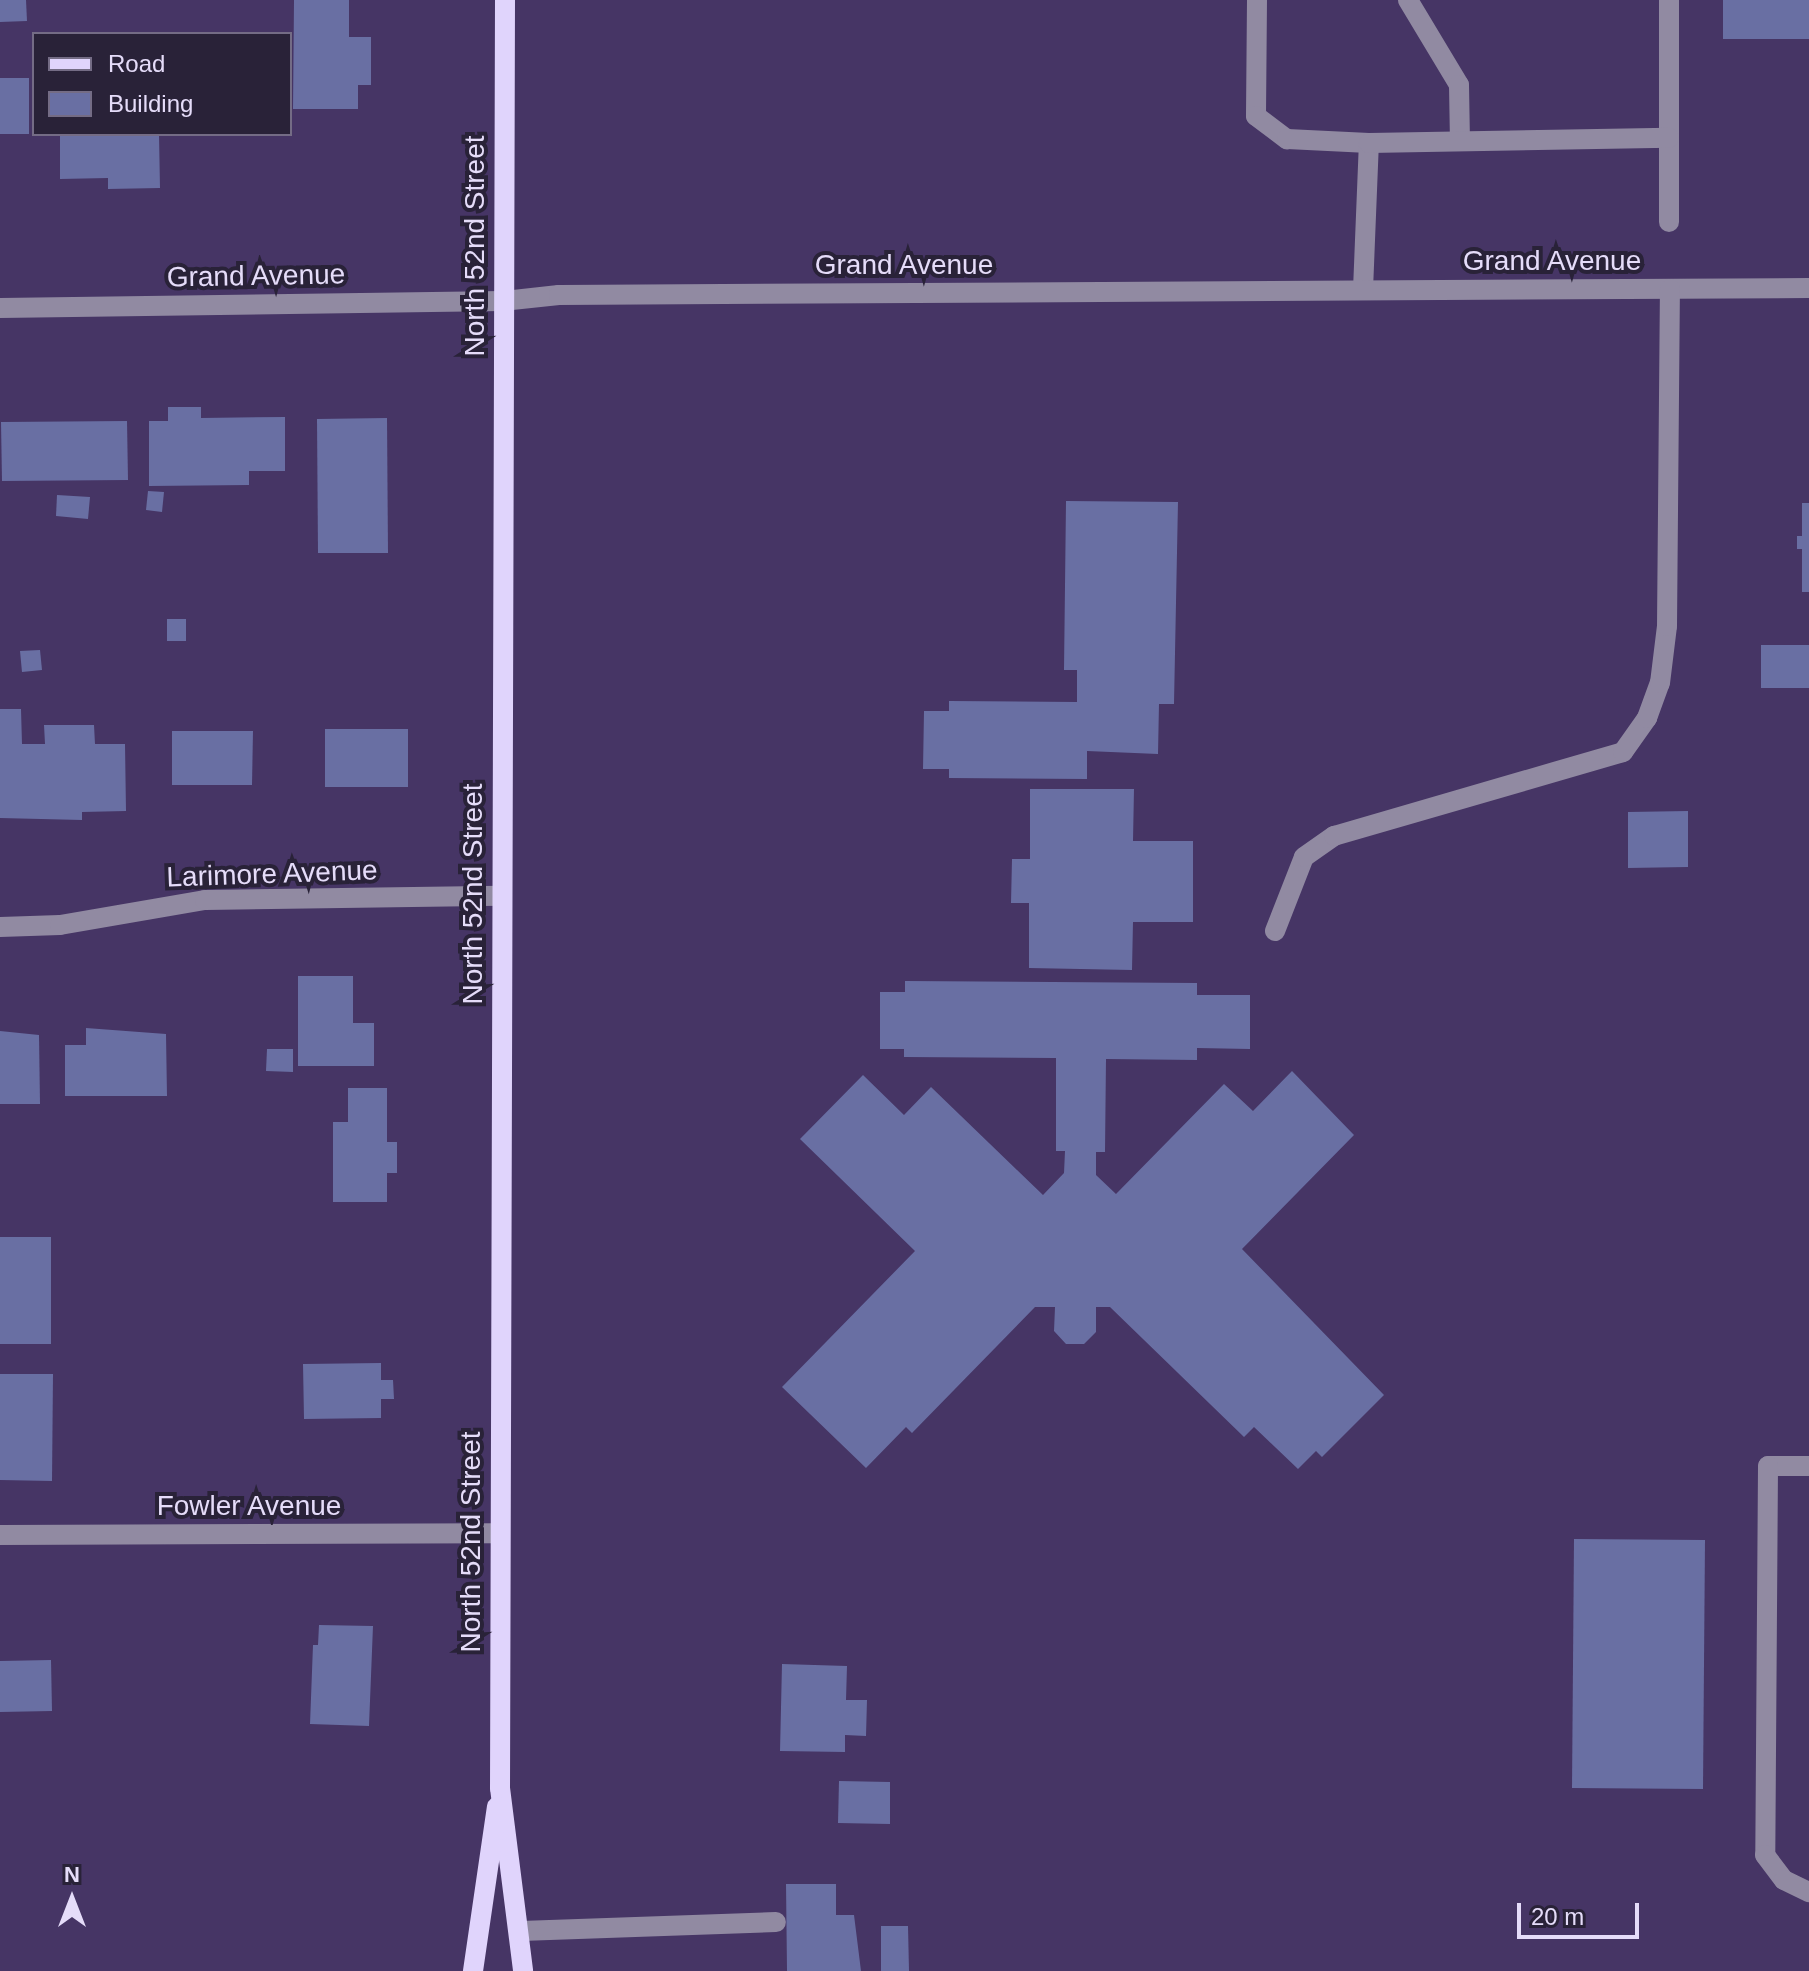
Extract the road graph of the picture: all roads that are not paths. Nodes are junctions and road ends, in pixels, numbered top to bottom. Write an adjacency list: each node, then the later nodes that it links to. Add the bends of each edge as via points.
1 (505, 0): 12 (main road, North 52nd Street)
2 (1257, 0): 7 (street, via 1256,116 1287,139)
3 (1408, 0): 6 (street, via 1459,85)
4 (1669, 0): 5 (street)
5 (1669, 138): 6 (street); 8 (street)
6 (1460, 141): 7 (street)
7 (1369, 143): 11 (street)
8 (1669, 222)
9 (1809, 288): 10 (street, Grand Avenue)
10 (1670, 289): 11 (street, Grand Avenue); 16 (street, via 1667,626 1660,683 1647,718 1623,752 1334,836 1304,857)
11 (1363, 290): 12 (street, Grand Avenue, via 559,295)
12 (503, 301): 13 (street, Grand Avenue); 14 (main road, North 52nd Street)
13 (0, 308)
14 (501, 896): 15 (street, Larimore Avenue, via 205,900 60,925); 18 (main road, North 52nd Street)
15 (0, 927)
16 (1275, 931)
17 (1809, 1466): 21 (street, via 1768,1466 1765,1855 1784,1880)
18 (499, 1533): 19 (street, Fowler Avenue); 20 (main road, North 52nd Street)
19 (0, 1535)
20 (500, 1788): 23 (main road, North 52nd Street); 24 (main road, North 52nd Street)
21 (1809, 1892)
22 (776, 1922): 23 (street)
23 (521, 1931): 25 (main road, North 52nd Street)
24 (473, 1971)
25 (523, 1971)

